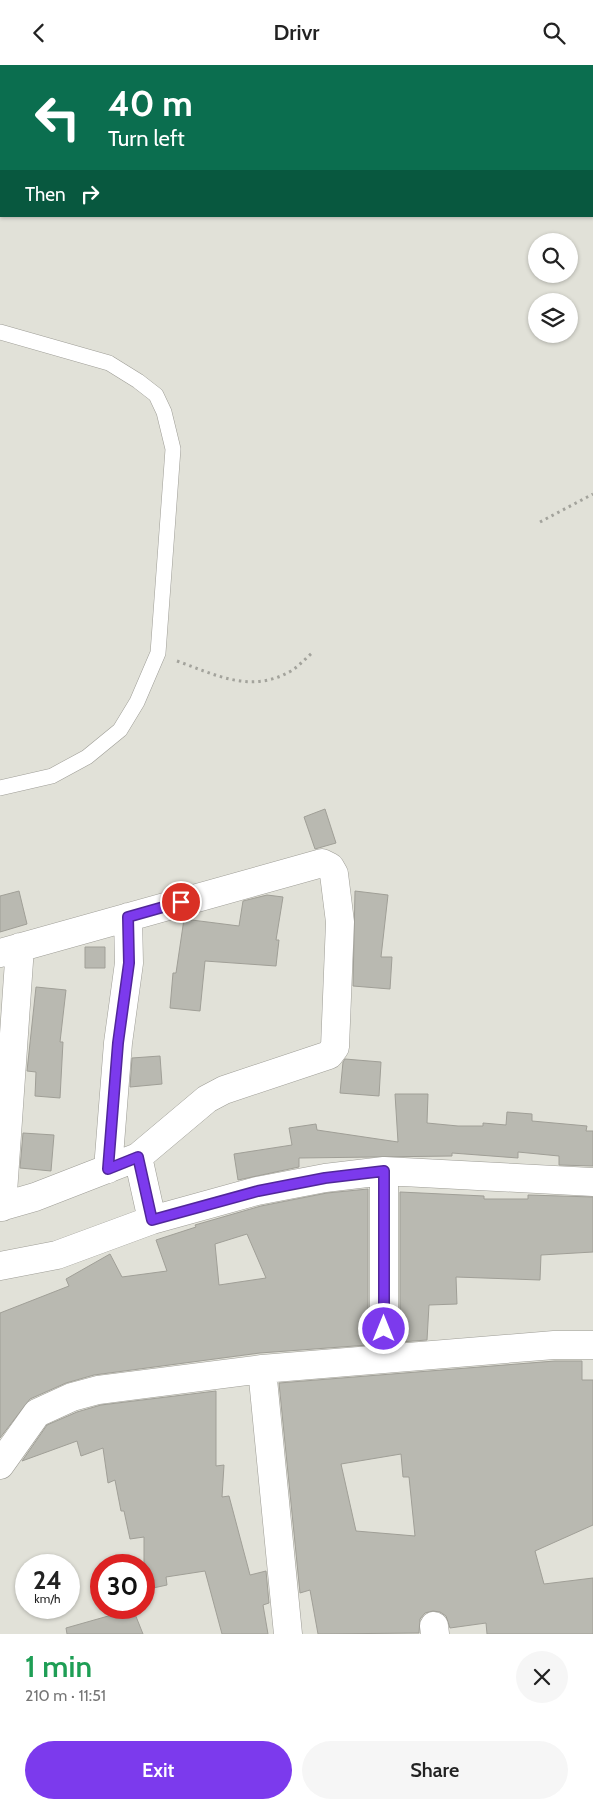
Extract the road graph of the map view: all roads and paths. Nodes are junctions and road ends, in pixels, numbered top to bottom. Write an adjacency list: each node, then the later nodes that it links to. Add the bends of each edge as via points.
1 (0, 332): 4 (lane, via 109,363 156,395 164,412 172,449)
2 (593, 494): 3 (path)
3 (540, 523)
4 (158, 653): 5 (path, via 226,680 253,683 291,671); 6 (lane, via 120,730 87,757 52,776)
5 (312, 653)
6 (0, 788)
7 (128, 917): 8 (street); 9 (street, via 322,863 334,874 340,922 335,1047 330,1055 224,1090 207,1099); 10 (street, via 129,963 118,1043)
8 (10, 950): 13 (street)
9 (138, 1157): 10 (street); 14 (street)
10 (108, 1169): 13 (street)
11 (384, 1171): 12 (street); 14 (street, via 258,1191); 17 (street)
12 (593, 1183)
13 (1, 1207)
14 (152, 1220): 15 (street, via 57,1255)
15 (0, 1267)
16 (593, 1345): 17 (street, via 554,1345)
17 (384, 1359): 18 (street)
18 (262, 1369): 19 (street, via 122,1385 72,1397 38,1413); 20 (street)
19 (0, 1465)
20 (288, 1634)

